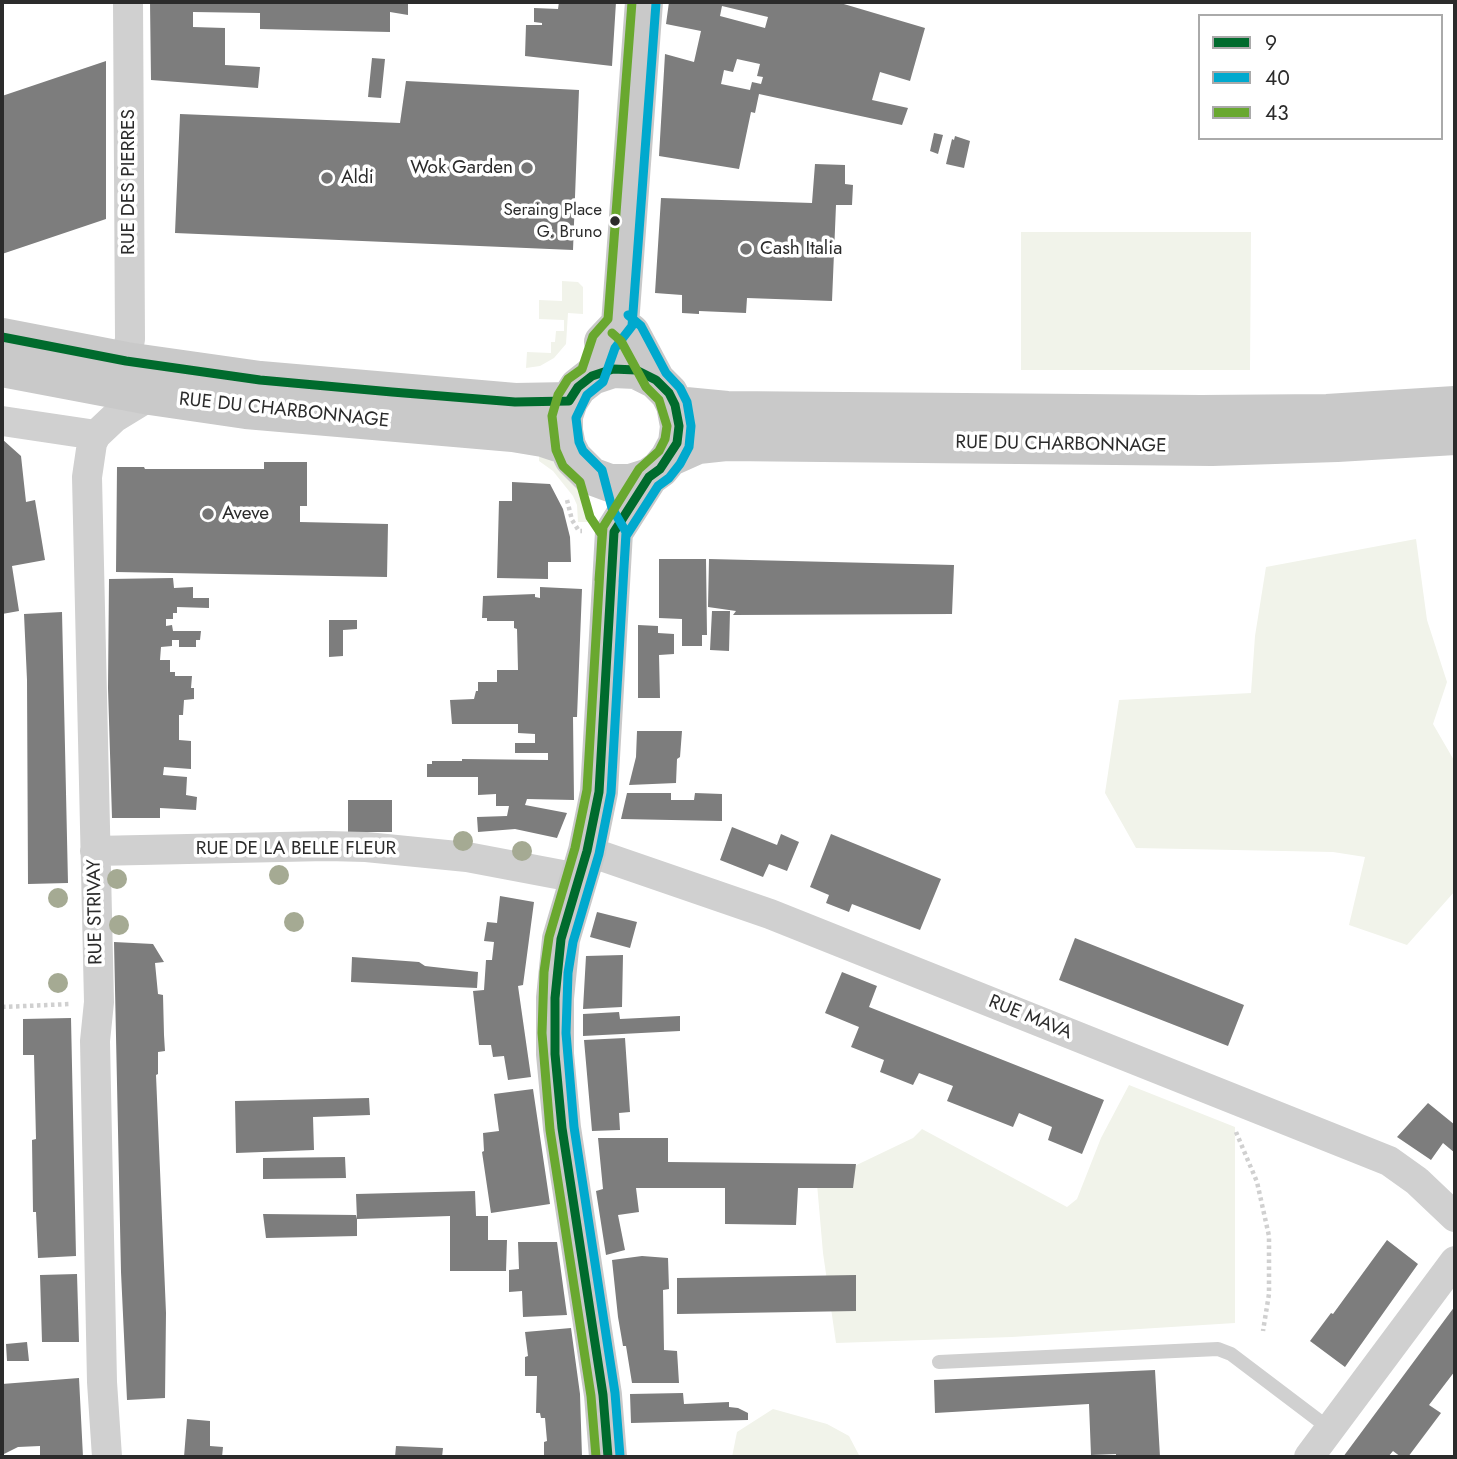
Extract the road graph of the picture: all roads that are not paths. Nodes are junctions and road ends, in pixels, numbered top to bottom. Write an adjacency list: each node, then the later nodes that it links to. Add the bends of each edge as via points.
1 (128, 2): 5 (street, RUE DES PIERRES, via 130,339)
2 (644, 2): 3 (main road)
3 (620, 324): 7 (main road, via 604,342); 8 (main road, via 631,333)
4 (2, 337): 5 (main road, RUE DU CHARBONNAGE)
5 (126, 361): 7 (main road, RUE DU CHARBONNAGE, via 260,380 515,402)
6 (2, 369): 9 (main road, RUE DU CHARBONNAGE)
7 (580, 389): 8 (main road, via 613,369 636,370); 14 (main road, via 564,416)
8 (666, 392): 10 (main road, RUE DU CHARBONNAGE, via 727,410 1215,414); 15 (main road, via 680,426 677,443)
9 (150, 396): 12 (street); 14 (main road, RUE DU CHARBONNAGE, via 246,410 513,433)
10 (1455, 405)
11 (2, 421): 12 (street)
12 (96, 435): 18 (street, RUE STRIVAY, via 87,478)
13 (1455, 436): 15 (main road, RUE DU CHARBONNAGE, via 1212,447 726,442 698,445)
14 (567, 446): 16 (main road)
15 (659, 468): 16 (main road, via 630,483 610,483); 17 (main road)
16 (591, 476): 17 (main road, via 601,513)
17 (614, 532): 19 (main road, via 599,792)
18 (95, 851): 19 (street, RUE DE LA BELLE FLEUR, via 377,847 488,860); 24 (street, RUE STRIVAY, via 96,1109)
19 (582, 864): 20 (street, RUE MAVA, via 770,914 1389,1161); 25 (main road, via 561,939 555,1054)
20 (1455, 1217)
21 (1455, 1261): 23 (street)
22 (939, 1362): 23 (lane, via 1218,1349)
23 (1330, 1429): 26 (street)
24 (107, 1457)
25 (608, 1457)
26 (1309, 1457)

